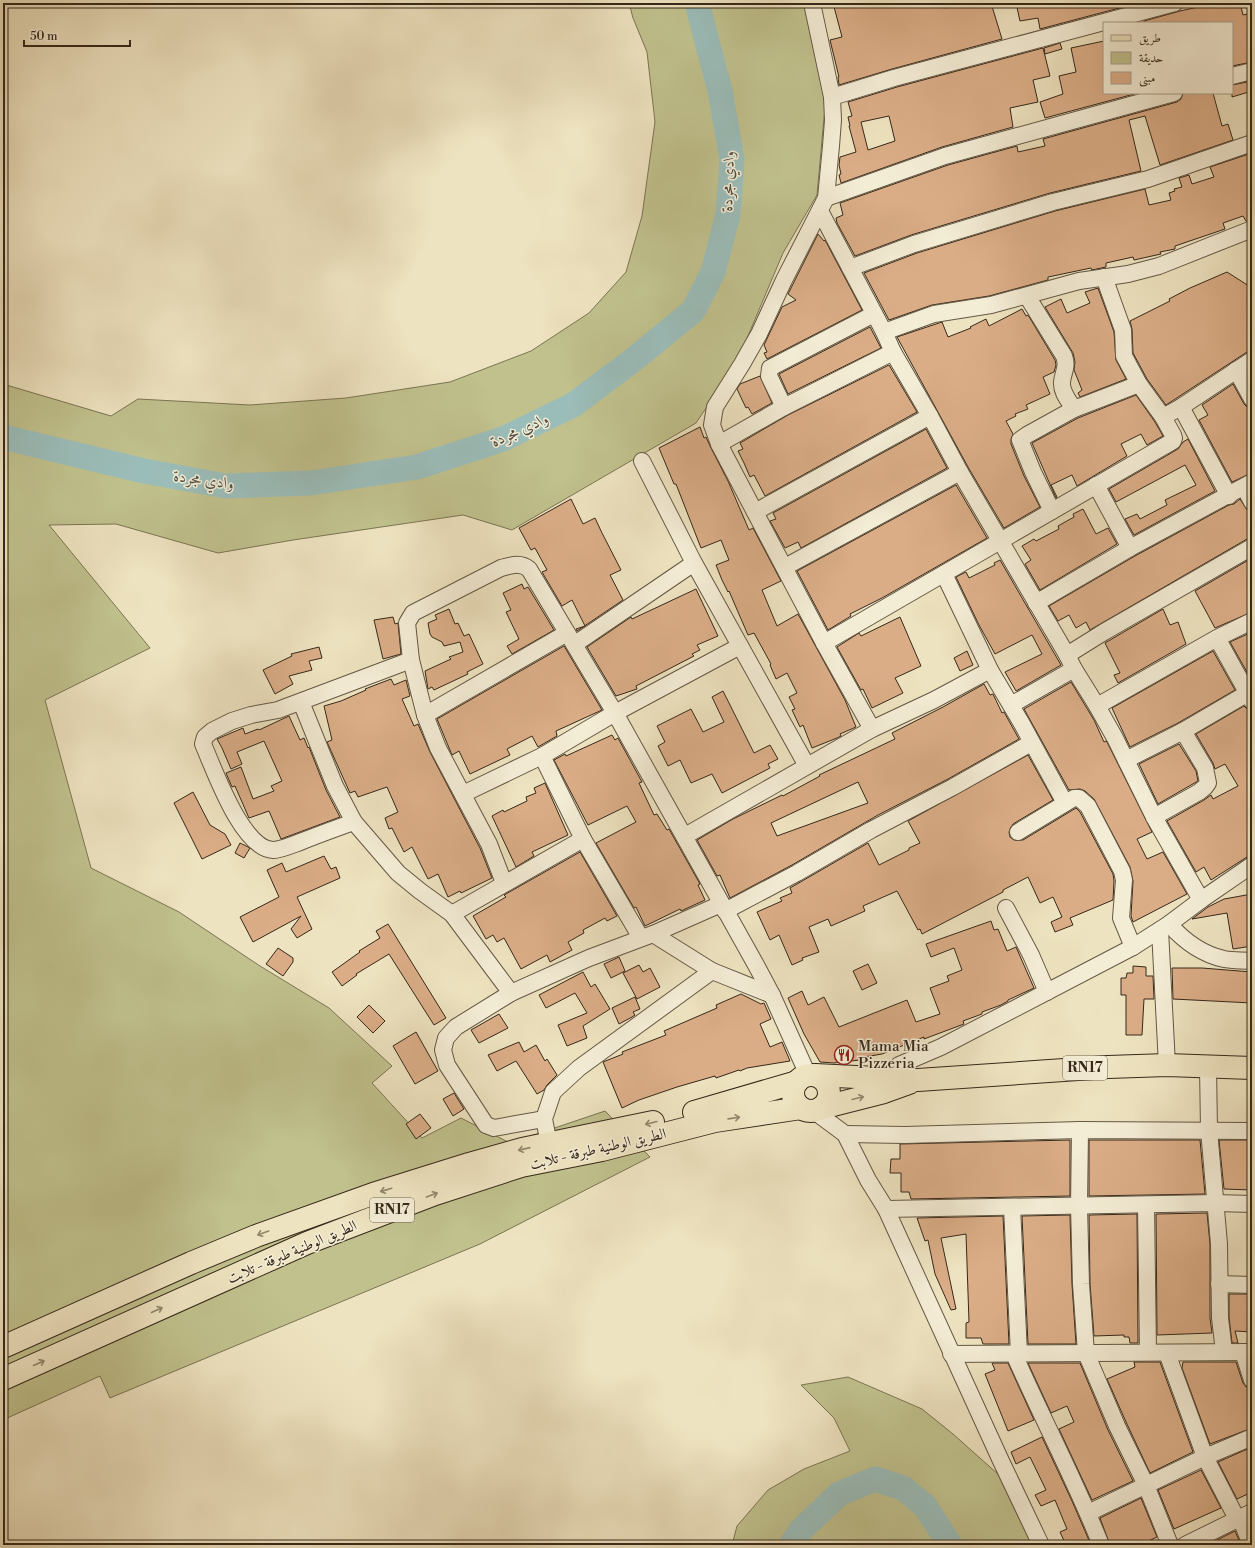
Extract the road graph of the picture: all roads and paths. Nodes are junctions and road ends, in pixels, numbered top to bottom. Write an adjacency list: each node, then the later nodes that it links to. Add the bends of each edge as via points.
1 (812, 3): 8 (street)
2 (1174, 3): 3 (street)
3 (1103, 22)
4 (1103, 22): 8 (street)
5 (1252, 71): 6 (street)
6 (1233, 76)
7 (1170, 94): 10 (street, via 945,156)
8 (832, 96): 10 (street, via 831,146)
9 (1252, 143): 12 (street, via 1148,179 1053,202 928,239)
10 (823, 205): 12 (street); 27 (street, via 759,334 715,407 712,425)
11 (1252, 229): 13 (street, via 1158,266)
12 (850, 268): 15 (street)
13 (1104, 277): 14 (street, via 1079,281); 20 (street, via 1123,330 1124,356)
14 (1027, 296): 16 (street, via 934,314); 24 (street, via 1064,356 1066,368 1062,388)
15 (874, 314): 16 (street); 22 (street, via 770,368 769,376)
16 (884, 332): 17 (street)
17 (893, 352): 22 (street); 25 (street)
18 (1252, 360): 19 (street)
19 (1236, 370): 21 (street); 23 (street)
20 (1139, 384): 24 (street); 26 (street)
21 (1252, 399)
22 (784, 407): 27 (street)
23 (1181, 407): 26 (street); 32 (street)
24 (1074, 409): 34 (street, via 1020,441)
25 (930, 416): 29 (street); 35 (street)
26 (1163, 417): 30 (street, via 1173,435 1173,441)
27 (719, 444): 35 (street)
28 (642, 461): 39 (street)
29 (960, 472): 36 (street); 40 (street)
30 (1096, 485): 34 (street); 38 (street)
31 (1248, 485): 32 (street); 33 (street)
32 (1229, 496): 38 (street)
33 (1252, 502)
34 (1052, 511): 36 (street)
35 (755, 512): 40 (street)
36 (1000, 541): 41 (street); 42 (street)
37 (1252, 546): 49 (street, via 1104,632)
38 (1130, 548): 42 (street)
39 (694, 562): 45 (street); 47 (street)
40 (785, 567): 46 (street)
41 (944, 574): 46 (street); 50 (street)
42 (1036, 603): 49 (street)
43 (1252, 621): 44 (street)
44 (1217, 638): 51 (street); 54 (street)
45 (571, 639): 48 (street, via 530,569 517,564 501,568 413,613 407,622); 55 (street); 56 (street)
46 (824, 643): 57 (street)
47 (740, 646): 55 (street); 62 (street)
48 (411, 660): 52 (street); 56 (street)
49 (1070, 662): 53 (street); 54 (street)
50 (990, 670): 53 (street); 57 (street)
51 (1250, 697): 58 (street)
52 (301, 702): 66 (street, via 335,786); 66 (street, via 232,721 205,737 203,744 222,790 240,824 265,848 274,850)
53 (1011, 705): 59 (street)
54 (1097, 706): 61 (street)
55 (615, 713): 60 (street); 68 (street)
56 (425, 715): 63 (street, via 438,748)
57 (872, 729): 62 (street)
58 (1183, 731): 61 (street); 65 (street, via 1206,768 1208,783 1199,792)
59 (1031, 743): 64 (street); 73 (street, via 797,873)
60 (542, 756): 63 (street); 69 (street)
61 (1126, 760): 65 (street)
62 (807, 766): 68 (street)
63 (464, 794): 71 (street, via 489,844)
64 (1065, 803): 67 (street); 78 (street, via 1079,798 1088,806 1122,871 1124,885 1121,918)
65 (1154, 817): 72 (street)
66 (354, 822): 75 (street, via 398,873)
67 (1018, 832)
68 (685, 836): 73 (street)
69 (583, 839): 71 (street); 77 (street)
70 (1252, 865): 72 (street)
71 (504, 883): 75 (street)
72 (1201, 900): 76 (street)
73 (723, 907): 77 (street); 83 (street)
74 (1006, 908): 81 (street)
75 (452, 914): 82 (street)
76 (1165, 927): 78 (street); 79 (street, via 1192,946 1223,959); 84 (street)
77 (647, 936): 80 (street); 82 (street)
78 (1133, 947): 81 (street)
79 (1252, 961)
80 (712, 971): 83 (street); 90 (street, via 579,1068 553,1092)
81 (1047, 992): 88 (street, via 941,1047 899,1065)
82 (510, 993): 90 (street, via 456,1027 446,1038 443,1050 446,1065 486,1125 494,1128)
83 (772, 995): 87 (street)
84 (1167, 1065): 85 (main road, الطريق الوطنية طبرقة - تلابت / RN17); 88 (main road, الطريق الوطنية طبرقة - تلابت / RN17, via 1041,1071)
85 (1208, 1066): 86 (main road, الطريق الوطنية طبرقة - تلابت / RN17); 92 (street)
86 (1252, 1068)
87 (806, 1078): 88 (main road, الطريق الوطنية طبرقة - تلابت / RN17); 89 (main road, via 794,1087 794,1099); 89 (main road, via 820,1077 829,1093 828,1099); 95 (main road, الطريق الوطنية طبرقة - تلابت / RN17, one-way to 95, via 708,1109)
88 (884, 1085): 89 (main road, الطريق الوطنية طبرقة - تلابت / RN17, one-way to 88)
89 (812, 1109): 94 (street); 112 (main road, الطريق الوطنية طبرقة - تلابت / RN17, one-way to 89, via 307,1243 435,1194 521,1166 602,1150 715,1121)
90 (544, 1119): 95 (street)
91 (1080, 1130): 92 (street); 94 (street, via 906,1135); 99 (street)
92 (1209, 1130): 93 (street); 96 (street)
93 (1252, 1131)
94 (845, 1134): 101 (street)
95 (549, 1144): 104 (main road, الطريق الوطنية طبرقة - تلابت / RN17, one-way to 104, via 469,1164 373,1194 256,1236)
96 (1215, 1203): 97 (street); 98 (street); 102 (street)
97 (1252, 1204)
98 (1146, 1205): 99 (street); 105 (street)
99 (1079, 1206): 100 (street); 108 (street)
100 (1012, 1207): 101 (street); 111 (street)
101 (886, 1209): 110 (street)
102 (1220, 1284): 103 (street); 106 (street)
103 (1252, 1285)
104 (3, 1347)
105 (1148, 1352): 108 (street); 109 (street)
106 (1224, 1352): 107 (street); 109 (street)
107 (1248, 1352): 113 (street)
108 (1086, 1353): 111 (street); 116 (street)
109 (1167, 1353): 115 (street)
110 (951, 1354): 111 (street); 119 (street)
111 (1016, 1354): 117 (street, via 1033,1397)
112 (3, 1379)
113 (1252, 1380)
114 (1252, 1437): 115 (street)
115 (1205, 1457): 116 (street); 118 (street)
116 (1146, 1485): 117 (street); 121 (street)
117 (1088, 1513): 120 (street)
118 (1243, 1516): 122 (street); 123 (street)
119 (1041, 1545)
120 (1101, 1545)
121 (1170, 1545)
122 (1185, 1545)
123 (1251, 1545)

